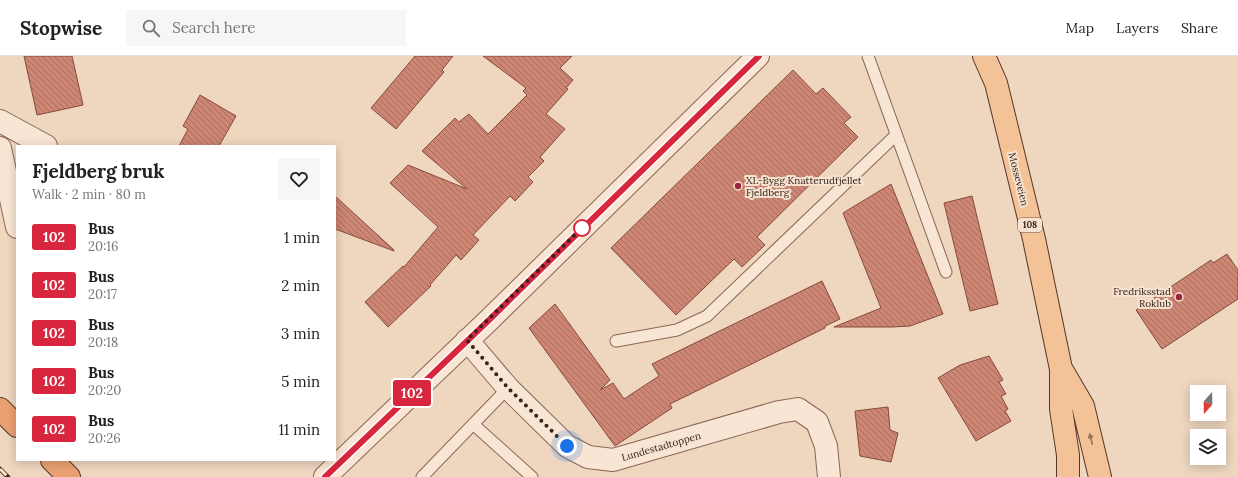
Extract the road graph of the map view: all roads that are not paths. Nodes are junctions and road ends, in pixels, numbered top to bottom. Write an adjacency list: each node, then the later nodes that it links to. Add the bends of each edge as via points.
1 (758, 56): 12 (street)
2 (868, 56): 7 (lane)
3 (984, 56): 5 (main road, Mosseveien / 108)
4 (1000, 56): 5 (main road, Mosseveien / 108)
5 (996, 82): 14 (main road, Mosseveien / 108, via 1034,239)
6 (0, 121): 8 (street)
7 (896, 135): 11 (lane); 13 (lane, via 707,316 677,330)
8 (44, 145)
9 (6, 154): 10 (street)
10 (16, 220)
11 (946, 272)
12 (467, 340): 15 (street, Lundestadtoppen); 21 (street)
13 (616, 341)
14 (1061, 369): 25 (main road, Mosseveien / 108, via 1061,409 1068,455); 26 (main road, Mosseveien / 108, one-way to 14, via 1083,406)
15 (508, 388): 17 (lane); 24 (street, Lundestadtoppen, via 567,446 588,457 613,460 779,412 798,409 817,422 826,446)
16 (0, 409): 18 (highway)
17 (473, 424): 22 (lane); 23 (lane)
18 (16, 425)
19 (53, 461): 20 (highway)
20 (69, 477)
21 (325, 477)
22 (422, 477)
23 (532, 477)
24 (829, 477)
25 (1068, 477)
26 (1100, 477)

